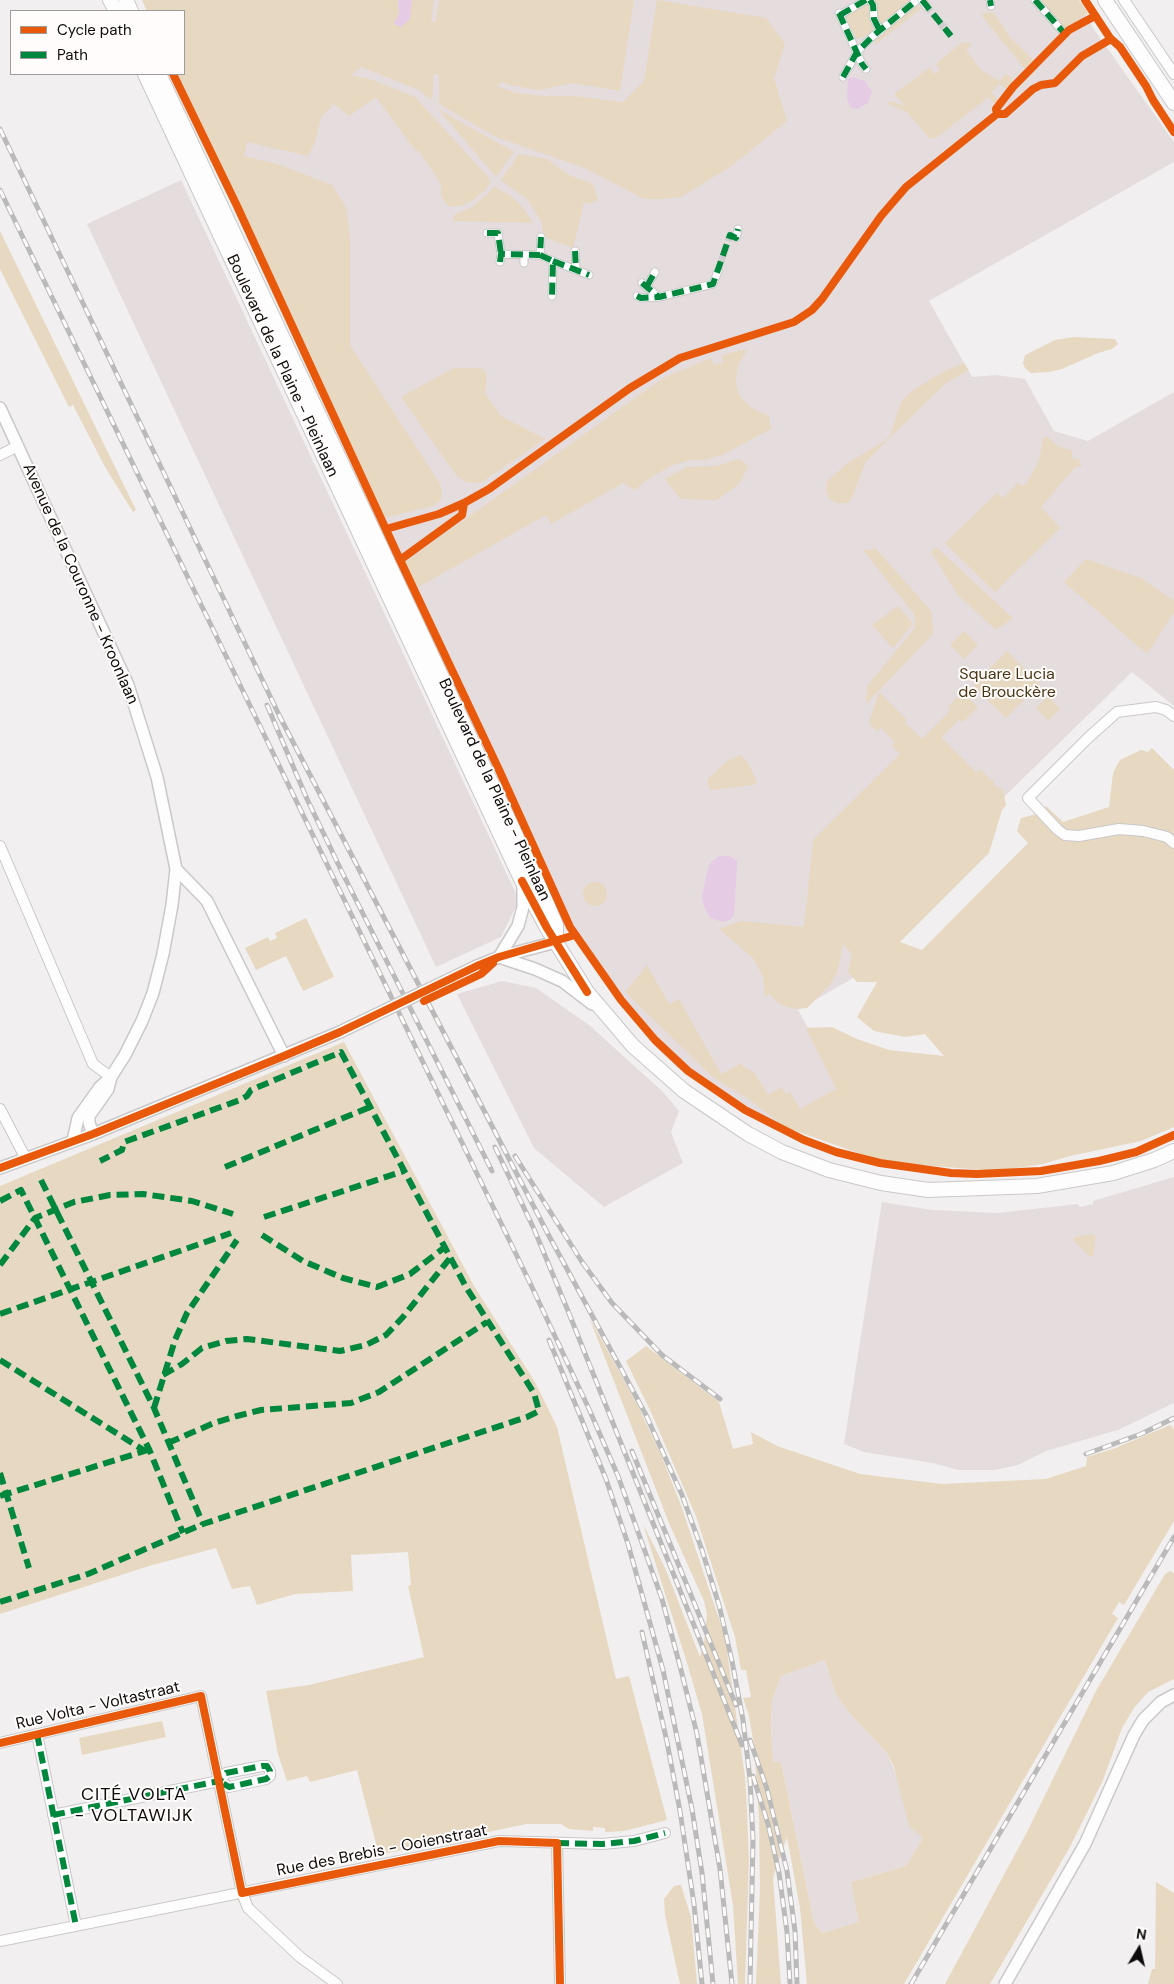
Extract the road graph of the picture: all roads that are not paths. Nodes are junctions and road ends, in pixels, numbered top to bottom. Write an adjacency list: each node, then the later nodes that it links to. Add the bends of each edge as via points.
1 (866, 0): 6 (street, via 873,5 874,19); 8 (street, via 840,14)
2 (917, 0): 6 (street)
3 (1035, 0): 7 (street)
4 (1105, 0): 14 (main road)
5 (1124, 0): 10 (street)
6 (880, 31): 8 (street)
7 (1064, 34)
8 (857, 52): 9 (street); 13 (street)
9 (866, 69)
10 (1174, 74)
11 (145, 75): 34 (main road, Boulevard de la Plaine - Pleinlaan)
12 (160, 75): 34 (main road, Boulevard de la Plaine - Pleinlaan)
13 (843, 77)
14 (1174, 103)
15 (738, 229): 18 (street)
16 (487, 233): 20 (street, via 498,233 500,258)
17 (541, 237): 21 (street)
18 (736, 238)
19 (575, 250): 24 (street)
20 (524, 255): 21 (street); 23 (street)
21 (540, 255): 22 (street)
22 (553, 261): 24 (street); 28 (street)
23 (524, 263)
24 (576, 270): 27 (street)
25 (718, 271): 30 (street, via 713,284)
26 (656, 272): 30 (street, via 644,285)
27 (589, 275)
28 (552, 296)
29 (637, 296): 30 (street)
30 (659, 297)
31 (0, 408): 32 (street, Avenue de la Couronne - Kroonlaan)
32 (18, 446): 33 (street); 38 (street, Avenue de la Couronne - Kroonlaan, via 128,685 157,777)
33 (0, 454)
34 (424, 655): 39 (main road, Boulevard de la Plaine - Pleinlaan); 40 (main road, Boulevard de la Plaine - Pleinlaan, via 548,906 556,925)
35 (1174, 716): 36 (street, via 1156,706 1118,712 1028,798 1065,835 1135,830 1167,838)
36 (1174, 843)
37 (0, 846): 44 (street, via 93,1064)
38 (176, 869): 43 (street, via 207,901); 44 (street, Avenue de la Couronne - Kroonlaan, via 163,954 153,993 134,1037)
39 (522, 881): 40 (main road, Boulevard de la Plaine - Pleinlaan); 41 (street, via 523,907 518,926)
40 (556, 942): 41 (street); 42 (main road)
41 (498, 957): 42 (street, via 562,981); 43 (street, bridge)
42 (604, 1014): 48 (main road, via 660,1072 724,1119 782,1152 857,1178 928,1190 1037,1186 1113,1173)
43 (284, 1056): 46 (street)
44 (111, 1077): 46 (street, Avenue de la Couronne - Kroonlaan, via 108,1089 90,1116); 47 (street, Avenue de la Couronne - Kroonlaan, via 78,1118)
45 (0, 1109): 49 (street)
46 (94, 1134): 47 (street)
47 (73, 1141): 49 (street)
48 (1174, 1151)
49 (25, 1157): 50 (street)
50 (0, 1168)
51 (1174, 1695): 63 (street, via 1142,1720 1085,1844)
52 (38, 1734): 53 (street, Rue Volta - Voltastraat); 54 (street, Rue Volta - Voltastraat, via 202,1696); 55 (street)
53 (0, 1743)
54 (219, 1781): 55 (street); 58 (street)
55 (53, 1815): 59 (street)
56 (665, 1833): 57 (street, Rue des Brebis - Ooienstraat, via 634,1841 602,1844)
57 (557, 1843): 58 (street, Rue des Brebis - Ooienstraat, via 499,1841); 62 (street)
58 (242, 1893): 59 (street, Rue des Brebis - Ooienstraat); 61 (street, via 248,1908 300,1956)
59 (76, 1926): 60 (street, Rue des Brebis - Ooienstraat)
60 (0, 1941)
61 (337, 1984)
62 (560, 1984)
63 (1005, 1984)

